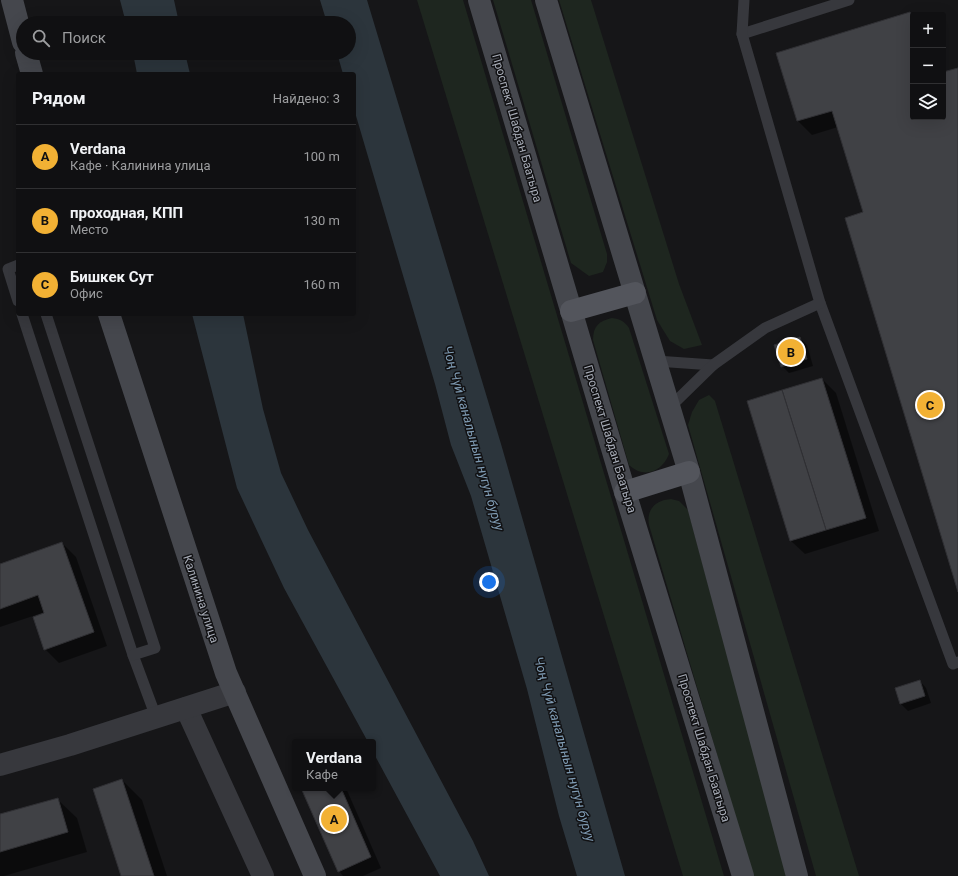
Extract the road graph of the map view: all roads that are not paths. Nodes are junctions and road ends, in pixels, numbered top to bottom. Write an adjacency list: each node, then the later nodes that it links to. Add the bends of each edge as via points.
1 (12, 0): 6 (main road)
2 (479, 0): 14 (main road, Проспект Шабдан Баатыра)
3 (546, 0): 11 (main road)
4 (744, 0): 7 (lane)
5 (849, 0): 7 (lane)
6 (16, 16)
7 (742, 34): 13 (lane)
8 (28, 60): 9 (main road)
9 (31, 72)
10 (16, 266): 12 (lane, via 8,269)
11 (635, 293): 14 (main road); 18 (main road)
12 (16, 295)
13 (820, 303): 19 (lane, via 765,328); 24 (lane, via 953,664)
14 (572, 311): 22 (main road, Проспект Шабдан Баатыра)
15 (23, 316): 23 (lane)
16 (47, 316): 23 (lane, via 155,648)
17 (110, 316): 25 (main road, Калинина улица, via 226,673)
18 (656, 361): 19 (lane); 20 (main road)
19 (713, 364): 20 (lane)
20 (670, 407): 21 (main road)
21 (689, 472): 22 (main road); 32 (main road)
22 (626, 492): 31 (main road, Проспект Шабдан Баатыра)
23 (133, 655): 27 (lane)
24 (958, 662)
25 (235, 692): 26 (street); 30 (main road, Калинина улица)
26 (186, 708): 27 (street); 29 (street)
27 (156, 717): 28 (street)
28 (0, 765)
29 (263, 876)
30 (315, 876)
31 (743, 876)
32 (797, 876)

